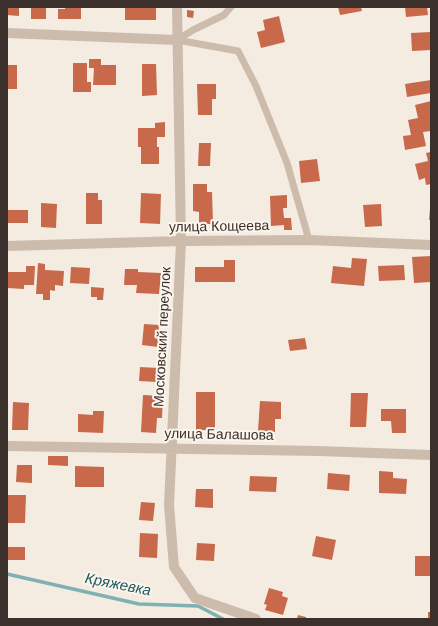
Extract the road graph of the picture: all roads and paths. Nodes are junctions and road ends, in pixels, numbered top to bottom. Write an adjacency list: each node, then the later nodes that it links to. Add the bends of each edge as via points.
1 (177, 7): 4 (street, Московский переулок)
2 (231, 7): 4 (lane, via 224,15)
3 (7, 33): 4 (street)
4 (177, 40): 5 (lane, via 238,51 256,86 287,163); 6 (street, Московский переулок)
5 (309, 240): 6 (street, улица Кощеева); 7 (street, улица Кощеева)
6 (181, 241): 8 (street, улица Кощеева); 10 (street, Московский переулок)
7 (431, 245)
8 (7, 246)
9 (7, 446): 10 (street, улица Балашова)
10 (171, 448): 11 (street, улица Балашова); 12 (street, Московский переулок, via 169,505 174,567 195,598)
11 (431, 455)
12 (256, 619)

